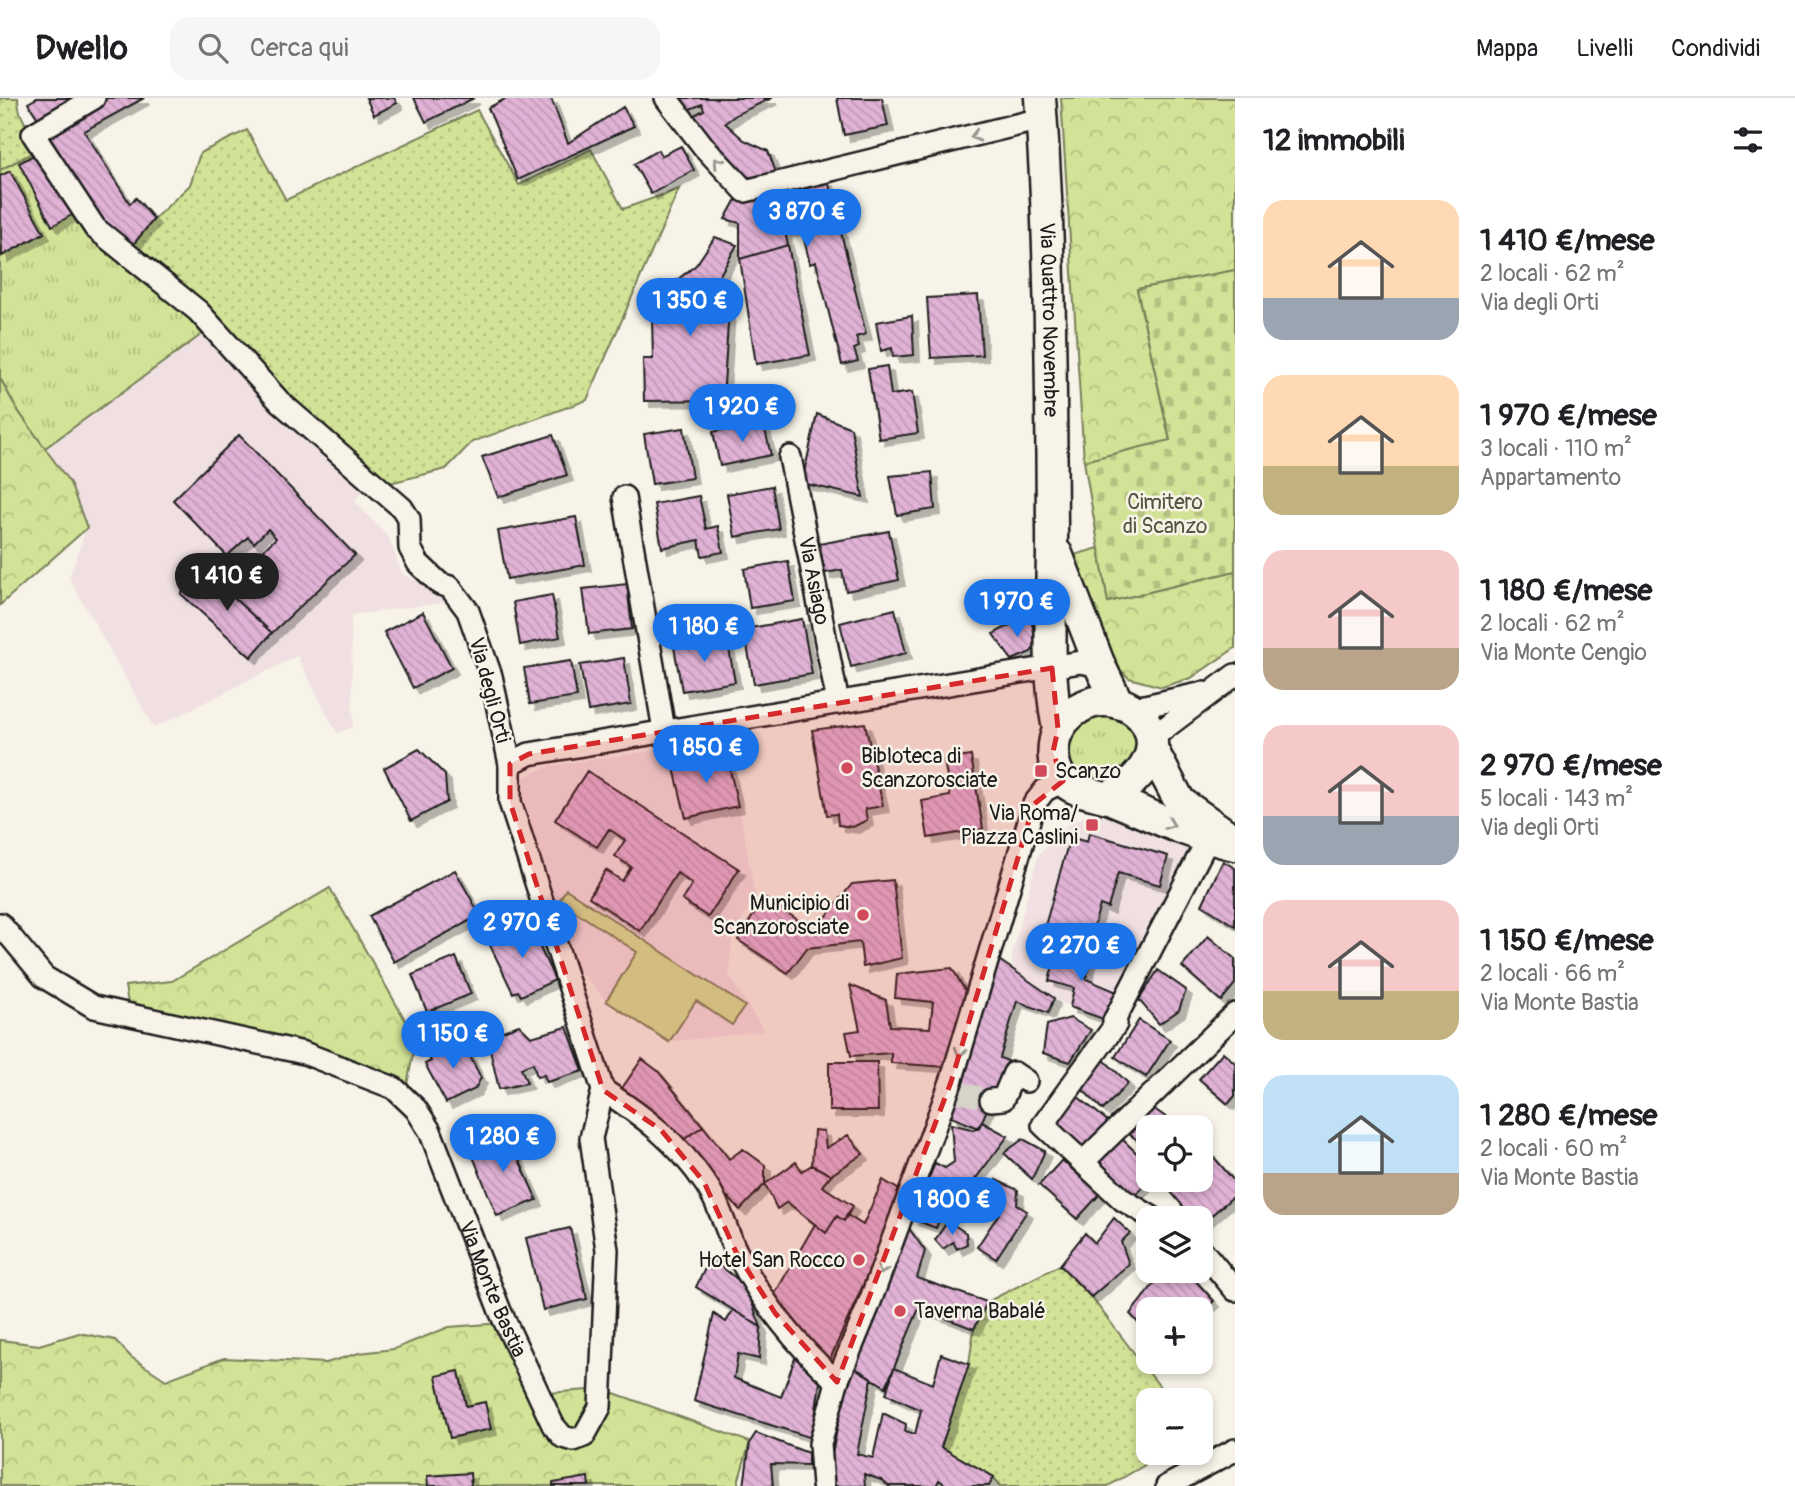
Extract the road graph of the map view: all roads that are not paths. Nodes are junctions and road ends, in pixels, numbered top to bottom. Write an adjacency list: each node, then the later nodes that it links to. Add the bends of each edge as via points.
1 (93, 98): 16 (street, Via degli Orti, via 33,134 95,228 198,311 280,402 402,508 409,519 411,548 418,563 440,584 450,587 468,611 491,676)
2 (666, 98): 3 (street, one-way to 2, via 746,191)
3 (1040, 108): 6 (street, Via Quattro Novembre, via 1050,246)
4 (789, 457): 11 (street, Via Asiago)
5 (624, 496): 14 (street)
6 (1053, 542): 7 (street, Via Quattro Novembre); 8 (street, Via Quattro Novembre)
7 (1100, 666): 8 (street, via 1081,662); 12 (street, Via Quattro Novembre)
8 (1052, 668): 11 (street); 13 (street, Via Quattro Novembre)
9 (1235, 676): 10 (street)
10 (1209, 692): 12 (street); 15 (street)
11 (838, 704): 14 (street)
12 (1124, 706): 13 (street, via 1098,702 1082,706); 15 (street)
13 (1058, 729): 17 (street, via 1053,752 1055,769)
14 (664, 730): 16 (street, via 529,754)
15 (1153, 744): 18 (street, via 1137,779); 19 (street, via 1180,802)
16 (510, 764): 23 (street, Via degli Orti, via 510,802)
17 (1063, 781): 18 (street); 29 (street, one-way to 29, via 1045,790 1034,804 979,986 955,1087)
18 (1107, 797): 19 (street, one-way to 19)
19 (1226, 842): 25 (street, via 1116,1024 1043,1125)
20 (0, 924): 23 (street, Via Monte Bastia, via 44,977 94,1007 304,1053 394,1088 430,1130 514,1342 553,1425 563,1437 574,1440 584,1436 600,1407 607,1250 591,1138)
21 (1235, 1014): 25 (street)
22 (1026, 1080): 24 (street, via 1014,1073 1003,1099)
23 (603, 1090): 29 (street, via 661,1130 704,1182 736,1252 775,1313)
24 (991, 1100)
25 (1083, 1162): 26 (street)
26 (1136, 1209)
27 (1213, 1264): 28 (street)
28 (1235, 1290)
29 (836, 1382): 31 (street, via 820,1444)
30 (1235, 1450): 32 (street)
31 (822, 1486)
32 (1167, 1486)

